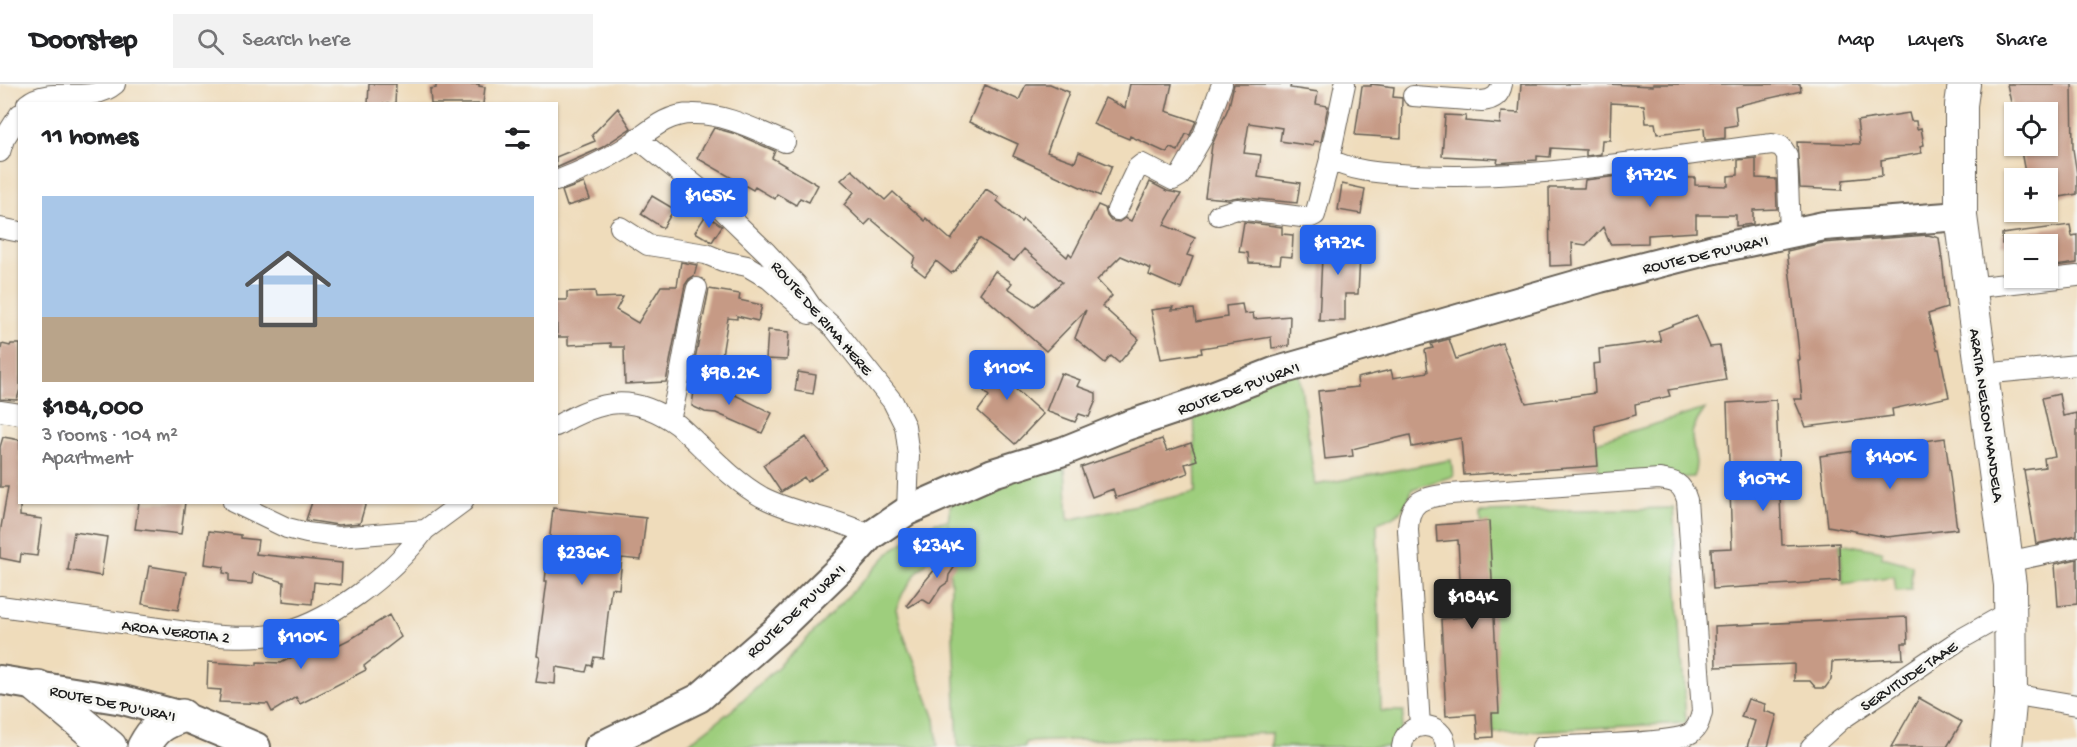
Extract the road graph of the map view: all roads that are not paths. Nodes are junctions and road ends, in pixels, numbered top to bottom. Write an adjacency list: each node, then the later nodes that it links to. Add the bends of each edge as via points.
1 (115, 84): 7 (street, via 100,92 48,90)
2 (1222, 84): 14 (street, via 1203,136 1180,176 1166,178 1142,164)
3 (1345, 84): 12 (street)
4 (1502, 84): 6 (street, via 1492,100)
5 (1964, 84): 16 (main road, ARATIA NELSON MANDELA)
6 (1413, 96)
7 (29, 102)
8 (18, 117): 11 (street)
9 (637, 138): 10 (street, via 671,117 691,114 731,120); 13 (street, via 598,164); 24 (street, ROUTE DE RIMA HERE, via 737,222)
10 (785, 142)
11 (0, 152)
12 (1330, 159): 15 (street, via 1316,215 1302,217 1237,209); 20 (street, via 1368,171 1478,177 1562,172 1772,144 1784,148 1787,155)
13 (558, 179)
14 (1117, 210)
15 (1218, 215)
16 (1961, 216): 20 (main road, ROUTE DE PU'URA'I, via 1824,226); 23 (main road, ARATIA NELSON MANDELA)
17 (620, 227): 24 (street, via 648,246 706,254 747,266 769,279 819,323)
18 (0, 228): 19 (street)
19 (18, 232)
20 (1790, 233): 33 (main road, ROUTE DE PU'URA'I, via 1600,278 1274,372 1064,451 993,473)
21 (2077, 276): 23 (street)
22 (697, 288): 29 (street)
23 (1970, 288): 26 (main road, ARATIA NELSON MANDELA)
24 (834, 328): 33 (street, ROUTE DE RIMA HERE, via 893,402 905,426 909,456)
25 (2077, 365): 26 (street)
26 (1982, 374): 37 (main road, ARATIA NELSON MANDELA)
27 (0, 411): 28 (street)
28 (18, 414)
29 (670, 419): 30 (street, via 636,404 611,402); 35 (street, via 736,479 763,497)
30 (558, 425)
31 (238, 504): 34 (street, AROA VEROTIA 2, via 307,533 359,537)
32 (461, 504): 34 (street, AROA VEROTIA 2)
33 (907, 511): 35 (main road, ROUTE DE PU'URA'I)
34 (425, 530): 38 (street, AROA VEROTIA 2, via 369,586 314,620 272,635 208,635)
35 (870, 536): 49 (main road, ROUTE DE PU'URA'I, via 776,631 699,698)
36 (2077, 547): 37 (street)
37 (2007, 562): 39 (main road, ARATIA NELSON MANDELA)
38 (0, 606)
39 (2011, 611): 42 (main road, ARATIA NELSON MANDELA); 53 (street, SERVITUDE TAAE, via 1961,639 1842,719)
40 (0, 681): 41 (main road, ROUTE DE PU'URA'I)
41 (38, 687): 44 (main road, ROUTE DE PU'URA'I, via 123,700); 46 (highway)
42 (2011, 694): 43 (street); 54 (main road, ARATIA NELSON MANDELA)
43 (2077, 705)
44 (182, 716): 47 (highway, via 164,722); 48 (main road, ROUTE DE PU'URA'I)
45 (1420, 726): 50 (street, via 1410,730); 51 (street, via 1438,730); 52 (street, via 1407,530 1416,503 1426,497 1450,494 1659,479 1674,482 1684,489 1687,500 1700,681 1699,722 1683,736 1654,741)
46 (110, 747)
47 (144, 747)
48 (256, 747)
49 (599, 747)
50 (1402, 747)
51 (1446, 747)
52 (1542, 747)
53 (1810, 747)
54 (2007, 747)

